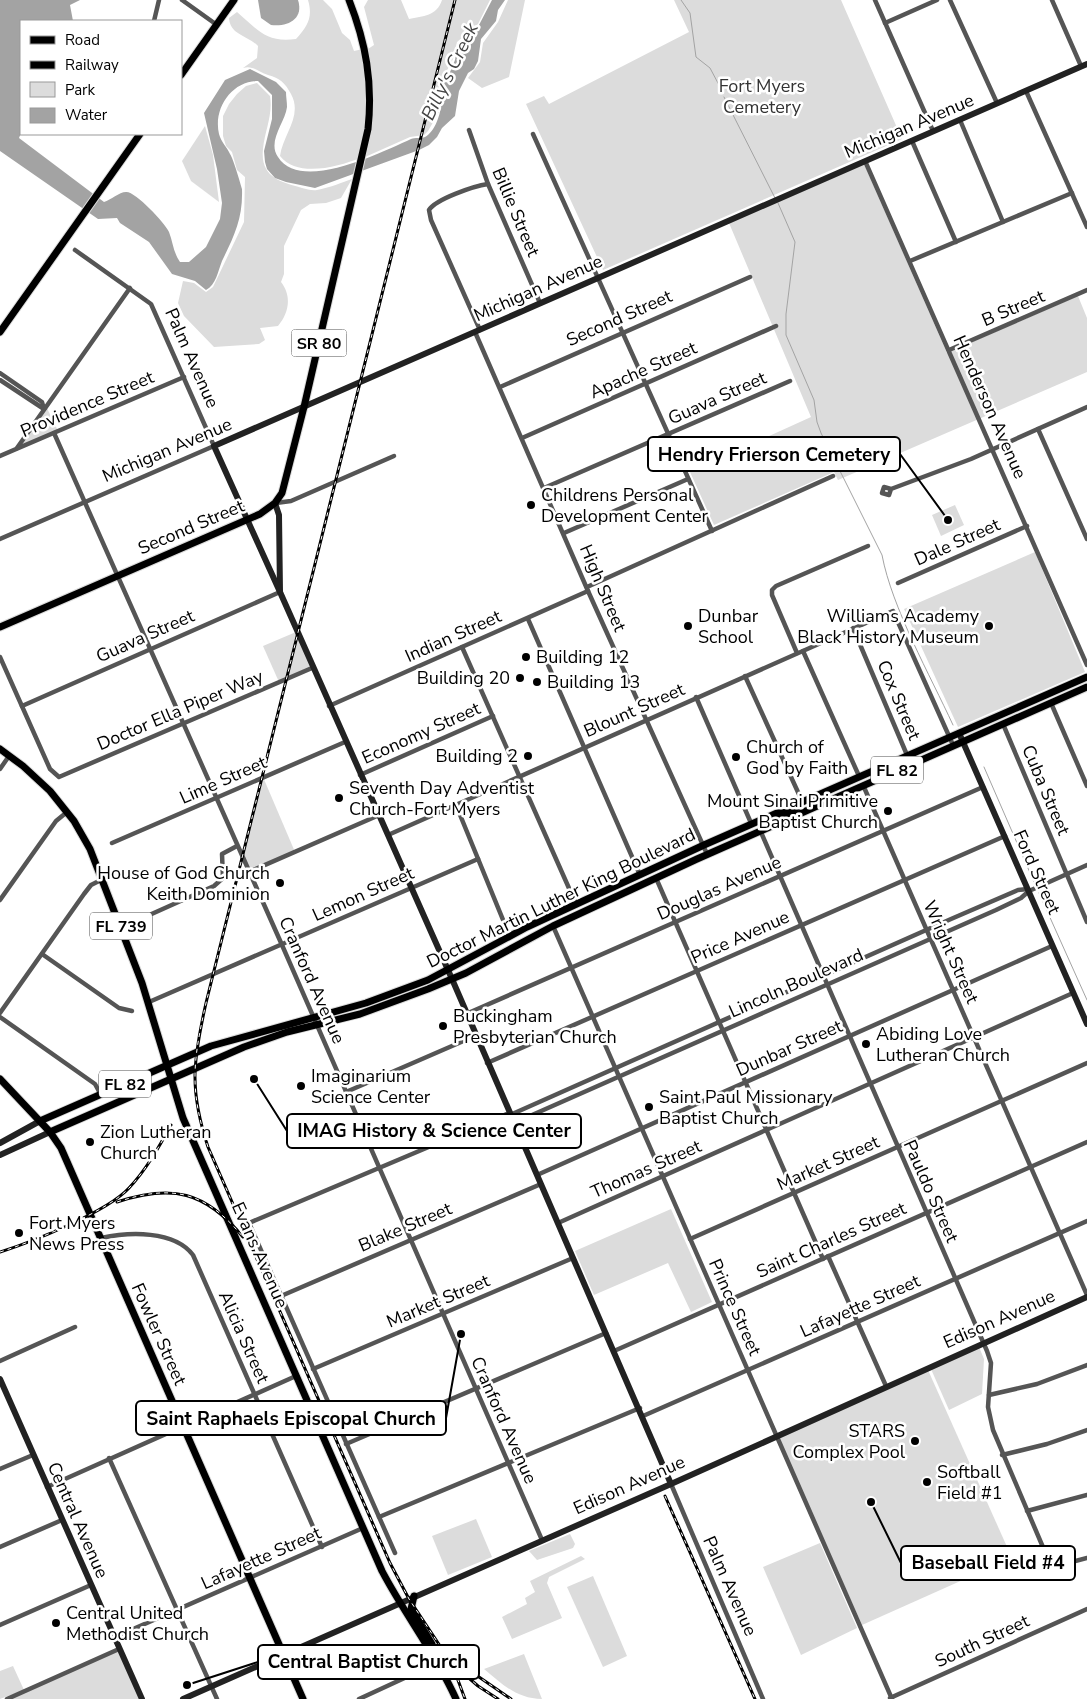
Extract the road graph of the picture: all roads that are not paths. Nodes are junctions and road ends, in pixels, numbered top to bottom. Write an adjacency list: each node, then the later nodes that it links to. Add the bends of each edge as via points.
1 (159, 0): 9 (street)
2 (182, 0): 11 (street)
3 (234, 0): 11 (main road)
4 (349, 0): 46 (main road, SR 80, via 370,72 370,109 364,152)
5 (875, 0): 10 (street)
6 (937, 0): 10 (street)
7 (950, 0): 15 (street)
8 (1052, 0): 12 (street)
9 (154, 20)
10 (885, 23): 18 (street)
11 (217, 25): 13 (main road)
12 (1084, 65): 14 (street, Michigan Avenue)
13 (184, 66)
14 (1026, 91): 15 (street, Michigan Avenue); 24 (street)
15 (997, 103): 16 (street, Michigan Avenue)
16 (960, 120): 18 (street, Michigan Avenue); 25 (street)
17 (469, 130): 23 (street, Billie Street)
18 (933, 131): 21 (street, Michigan Avenue)
19 (533, 134): 31 (street)
20 (139, 135): 37 (main road)
21 (912, 141): 22 (street, Michigan Avenue); 27 (street)
22 (865, 161): 29 (street, Henderson Avenue); 31 (street, Michigan Avenue)
23 (488, 184): 34 (street, Billie Street); 36 (street, High Street, via 452,196 429,210)
24 (1072, 193): 25 (street); 26 (street)
25 (1003, 222): 27 (street)
26 (1087, 227)
27 (956, 242): 29 (street)
28 (75, 250): 32 (street, Palm Avenue)
29 (910, 262): 39 (street, Henderson Avenue)
30 (750, 277): 38 (street, Second Street)
31 (598, 278): 34 (street, Michigan Avenue); 38 (street)
32 (130, 288): 41 (street, Palm Avenue, via 151,304); 48 (street)
33 (1087, 290): 39 (street, B Street)
34 (540, 303): 36 (street, Michigan Avenue)
35 (776, 326): 44 (street, Apache Street)
36 (477, 331): 45 (street, High Street); 46 (street, Michigan Avenue)
37 (0, 332)
38 (622, 333): 44 (street); 45 (street, Second Street)
39 (949, 350): 54 (street, Henderson Avenue)
40 (0, 373): 48 (street, via 42,402)
41 (184, 377): 50 (street, Providence Street); 53 (street, Palm Avenue)
42 (0, 380): 48 (street)
43 (790, 381): 51 (street, Guava Street)
44 (645, 384): 51 (street); 52 (street, Apache Street)
45 (500, 387): 52 (street, High Street)
46 (304, 407): 53 (street, Michigan Avenue); 63 (main road, SR 80, via 284,486)
47 (1087, 407): 49 (street)
48 (44, 409): 55 (street)
49 (1038, 429): 54 (street); 69 (street)
50 (54, 433): 55 (street, Providence Street); 62 (street, Cranford Avenue)
51 (668, 434): 59 (street); 60 (street, Guava Street)
52 (522, 438): 60 (street, High Street)
53 (214, 446): 62 (street, Michigan Avenue); 64 (street, Palm Avenue)
54 (994, 448): 61 (street); 65 (street, Henderson Avenue)
55 (16, 449): 56 (street, Providence Street)
56 (0, 456)
57 (394, 456): 63 (street, Second Street, via 291,501)
58 (833, 476): 66 (street, Indian Street)
59 (688, 479): 66 (street); 67 (street)
60 (544, 488): 67 (street, High Street)
61 (891, 489)
62 (85, 502): 68 (street, Michigan Avenue); 71 (street, Cranford Avenue)
63 (275, 503): 64 (main road, Second Street); 74 (street, via 279,515)
64 (247, 520): 71 (main road, Second Street); 74 (street, Palm Avenue)
65 (1027, 526): 72 (street, Dale Street); 83 (street, Henderson Avenue)
66 (712, 531): 73 (street, Indian Street)
67 (564, 533): 73 (street, High Street)
68 (0, 539)
69 (1087, 539)
70 (868, 546): 81 (street, via 772,590)
71 (117, 575): 76 (main road, Second Street); 79 (street, Cranford Avenue)
72 (898, 584)
73 (588, 589): 75 (street, Indian Street); 93 (street, High Street)
74 (280, 592): 79 (street, Guava Street); 84 (street, Palm Avenue)
75 (528, 619): 78 (street, Indian Street); 101 (street)
76 (0, 627)
77 (853, 628): 80 (street, Blount Street); 97 (street, Blount Street, via 894,610); 103 (street, Cox Street)
78 (462, 648): 91 (street, Indian Street); 92 (street)
79 (150, 649): 90 (street, Guava Street); 94 (street, Cranford Avenue)
80 (804, 651): 81 (street, Blount Street); 108 (street)
81 (797, 653): 85 (street, Blount Street)
82 (0, 657): 90 (street)
83 (1087, 665)
84 (312, 668): 91 (street, Palm Avenue); 94 (street, Doctor Ella Piper Way)
85 (745, 676): 88 (street, Blount Street); 114 (street)
86 (1087, 677): 96 (main road, Doctor Martin Luther King Boulevard / FL 82)
87 (1087, 687): 89 (main road, Doctor Martin Luther King Boulevard / FL 82)
88 (696, 697): 93 (street, Blount Street); 118 (street)
89 (1051, 703): 95 (main road, Doctor Martin Luther King Boulevard / FL 82); 111 (street)
90 (22, 706): 94 (street, Doctor Ella Piper Way, via 50,769 59,777)
91 (329, 706): 99 (street, Palm Avenue)
92 (493, 716): 107 (street, Economy Street); 109 (street)
93 (647, 720): 101 (street, Blount Street); 125 (street, High Street)
94 (183, 724): 113 (street, Cranford Avenue)
95 (1002, 724): 98 (main road, Doctor Martin Luther King Boulevard / FL 82); 132 (street, Cuba Street)
96 (959, 733): 97 (main road, Doctor Martin Luther King Boulevard / FL 82); 98 (street, Ford Street)
97 (950, 737): 100 (street); 103 (main road, Doctor Martin Luther King Boulevard / FL 82)
98 (963, 741): 100 (main road, Doctor Martin Luther King Boulevard / FL 82); 112 (street, Ford Street)
99 (345, 742): 107 (street, Palm Avenue); 113 (street, Lime Street)
100 (954, 745): 110 (main road, Doctor Martin Luther King Boulevard / FL 82)
101 (584, 748): 109 (street, Blount Street); 131 (street)
102 (0, 749): 104 (main road, FL 739)
103 (907, 755): 106 (main road, Doctor Martin Luther King Boulevard / FL 82)
104 (9, 756): 105 (street); 116 (main road, FL 739, via 37,778)
105 (0, 769)
106 (867, 772): 108 (main road, Doctor Martin Luther King Boulevard / FL 82); 110 (main road)
107 (360, 775): 117 (street, Palm Avenue)
108 (858, 776): 114 (main road, Doctor Martin Luther King Boulevard / FL 82)
109 (520, 777): 115 (street, Blount Street); 141 (street)
110 (862, 785): 119 (main road, Doctor Martin Luther King Boulevard / FL 82); 121 (street, Wright Street)
111 (1087, 786)
112 (984, 787): 121 (street, Douglas Avenue); 123 (street, Ford Street)
113 (216, 797): 124 (street, Lime Street); 126 (street, Cranford Avenue)
114 (802, 801): 118 (main road, Doctor Martin Luther King Boulevard / FL 82); 119 (main road, via 800,806)
115 (456, 805): 122 (street, Blount Street); 128 (street)
116 (67, 812): 135 (main road, Evans Avenue / FL 739, via 85,840); 140 (street, via 56,821)
117 (377, 816): 122 (street, Palm Avenue); 130 (street)
118 (751, 824): 125 (main road, Doctor Martin Luther King Boulevard / FL 82)
119 (769, 826): 120 (main road, Doctor Martin Luther King Boulevard / FL 82)
120 (760, 830): 127 (main road, Doctor Martin Luther King Boulevard / FL 82); 133 (street, Pauldo Street)
121 (883, 831): 133 (street, Douglas Avenue); 136 (street, Wright Street)
122 (386, 836): 138 (street, Palm Avenue)
123 (1005, 836): 136 (street, Price Avenue); 139 (street, Ford Street)
124 (112, 843)
125 (704, 845): 127 (street, High Street); 131 (main road, Doctor Martin Luther King Boulevard / FL 82)
126 (237, 846): 130 (street, Cranford Avenue); 143 (street, via 222,854 223,878 214,886)
127 (708, 854): 134 (main road, Doctor Martin Luther King Boulevard / FL 82)
128 (478, 858): 138 (street, Lemon Street); 149 (street)
129 (1087, 865): 132 (street, Lincoln Boulevard)
130 (249, 872): 151 (street, Cranford Avenue)
131 (640, 874): 137 (main road, Doctor Martin Luther King Boulevard / FL 82)
132 (1066, 874): 139 (street, Lincoln Boulevard); 145 (street, Cuba Street)
133 (780, 876): 144 (street, Douglas Avenue); 147 (street, Pauldo Street)
134 (656, 878): 142 (main road, Doctor Martin Luther King Boulevard / FL 82); 144 (street)
135 (103, 879): 153 (street, via 91,885); 162 (main road, Evans Avenue / FL 739)
136 (904, 880): 147 (street, Price Avenue); 148 (street, Wright Street)
137 (615, 887): 141 (main road, Doctor Martin Luther King Boulevard / FL 82); 142 (main road, via 592,901)
138 (410, 888): 151 (street, Lemon Street); 155 (street, Palm Avenue)
139 (1028, 890): 148 (street, Lincoln Boulevard, via 1018,890); 150 (street, Lincoln Boulevard, via 1021,898); 152 (street, Ford Street)
140 (0, 900)
141 (576, 904): 146 (main road, via 574,910); 149 (main road, Doctor Martin Luther King Boulevard / FL 82)
142 (589, 909): 146 (main road, Doctor Martin Luther King Boulevard / FL 82)
143 (136, 921)
144 (676, 922): 154 (street, Douglas Avenue); 156 (street)
145 (1087, 922)
146 (556, 924): 154 (street, Prince Street); 158 (main road, Doctor Martin Luther King Boulevard / FL 82)
147 (801, 925): 156 (street, Price Avenue); 157 (street, Pauldo Street)
148 (926, 930): 150 (street, Wright Street); 157 (street, Lincoln Boulevard)
149 (510, 937): 155 (main road, Doctor Martin Luther King Boulevard / FL 82)
150 (930, 939): 159 (street, Lincoln Boulevard); 160 (street, Wright Street)
151 (282, 945): 162 (street, Lemon Street); 166 (street, Cranford Avenue)
152 (1052, 946): 160 (street, Dunbar Street); 161 (street, Ford Street)
153 (42, 954): 163 (street, via 119,1008); 165 (street)
154 (571, 968): 164 (street, Douglas Avenue); 167 (street, Prince Street)
155 (448, 970): 158 (street, Palm Avenue); 166 (main road, Doctor Martin Luther King Boulevard / FL 82, via 398,992)
156 (697, 971): 167 (street, Price Avenue); 168 (street)
157 (823, 976): 159 (street, Pauldo Street); 168 (street, Lincoln Boulevard)
158 (452, 979): 164 (street, Palm Avenue); 169 (main road, Doctor Martin Luther King Boulevard / FL 82, via 398,1001)
159 (827, 985): 171 (street, Lincoln Boulevard); 173 (street, Pauldo Street)
160 (952, 990): 173 (street, Dunbar Street); 174 (street, Wright Street)
161 (1073, 993): 170 (street, Ford Street); 174 (street, Thomas Street)
162 (149, 1002): 177 (main road, Evans Avenue / FL 739)
163 (132, 1011)
164 (466, 1014): 172 (street, Palm Avenue)
165 (0, 1015): 185 (street, via 95,1084)
166 (313, 1017): 169 (street, Cranford Avenue); 177 (main road, Doctor Martin Luther King Boulevard / FL 82, via 235,1038)
167 (592, 1017): 175 (street, Price Avenue); 178 (street, Prince Street)
168 (719, 1022): 171 (street); 178 (street, Lincoln Boulevard)
169 (317, 1024): 181 (main road, Doctor Martin Luther King Boulevard / FL 82, via 270,1037); 184 (street, Cranford Avenue)
170 (1087, 1024)
171 (722, 1031): 179 (street, Lincoln Boulevard); 182 (street)
172 (475, 1036): 175 (street, Palm Avenue); 184 (street)
173 (848, 1036): 182 (street, Dunbar Street); 183 (street, Pauldo Street)
174 (973, 1038): 183 (street, Thomas Street); 186 (street, Wright Street)
175 (487, 1062): 187 (street, Palm Avenue)
176 (1087, 1063): 186 (street, Market Street)
177 (167, 1065): 181 (main road, Evans Avenue / FL 739); 185 (main road, Doctor Martin Luther King Boulevard / FL 82)
178 (615, 1068): 179 (street, Prince Street); 187 (street, Lincoln Boulevard)
179 (619, 1077): 189 (street, Lincoln Boulevard); 190 (street, Prince Street)
180 (0, 1079): 188 (main road, Fowler Street)
181 (171, 1079): 192 (main road, FL 82); 227 (main road, Evans Avenue / FL 739, via 184,1118)
182 (745, 1082): 190 (street, Dunbar Street); 191 (street)
183 (870, 1084): 191 (street, Thomas Street); 195 (street, Pauldo Street)
184 (346, 1092): 198 (street, Cranford Avenue)
185 (102, 1095): 188 (main road, Doctor Martin Luther King Boulevard / FL 82)
186 (1001, 1102): 195 (street, Market Street); 197 (street, Wright Street)
187 (509, 1114): 189 (street, Palm Avenue); 198 (street, Lincoln Boulevard)
188 (40, 1121): 192 (main road, Fowler Street); 194 (street, FL 82)
189 (514, 1123): 199 (street, Palm Avenue)
190 (642, 1128): 199 (street, Dunbar Street); 200 (street, Prince Street)
191 (766, 1130): 200 (street, Thomas Street); 202 (street)
192 (50, 1132): 196 (street, FL 82); 207 (main road, Fowler Street)
193 (1087, 1142): 197 (street, Saint Charles Street)
194 (0, 1144)
195 (898, 1148): 202 (street, Market Street); 203 (street, Pauldo Street)
196 (0, 1155)
197 (1030, 1167): 203 (street, Saint Charles Street); 206 (street, Wright Street)
198 (378, 1168): 209 (street, Cranford Avenue); 214 (street, Lincoln Boulevard, via 249,1223)
199 (537, 1175): 201 (street, Palm Avenue)
200 (663, 1176): 205 (street, Thomas Street); 208 (street, Prince Street)
201 (541, 1184): 205 (street, Palm Avenue); 209 (street, Blake Street)
202 (794, 1193): 208 (street, Market Street); 212 (street)
203 (926, 1213): 210 (street, Saint Charles Street); 213 (street, Pauldo Street)
204 (1087, 1221): 206 (street, Lafayette Street)
205 (558, 1223): 211 (street, Palm Avenue)
206 (1059, 1233): 213 (street, Lafayette Street); 215 (street, Wright Street)
207 (101, 1238): 232 (street, Alicia Street, via 161,1237 188,1249); 236 (main road, Fowler Street)
208 (690, 1239): 216 (street, Prince Street)
209 (410, 1240): 214 (street, Blake Street); 217 (street, Cranford Avenue)
210 (828, 1256): 212 (street, Saint Charles Street); 218 (street)
211 (573, 1258): 217 (street, Market Street); 220 (street, Palm Avenue)
212 (823, 1259): 216 (street, Saint Charles Street)
213 (955, 1279): 218 (street, Lafayette Street); 221 (street, Pauldo Street)
214 (281, 1296): 225 (street)
215 (1087, 1296): 221 (street, Edison Avenue)
216 (719, 1305): 222 (street, Saint Charles Street); 226 (street, Prince Street)
217 (443, 1314): 225 (street, Market Street); 230 (street, Cranford Avenue)
218 (857, 1322): 226 (street, Lafayette Street); 229 (street)
219 (75, 1326): 223 (street)
220 (606, 1333): 222 (street, Palm Avenue); 230 (street)
221 (983, 1343): 229 (street, Edison Avenue); 233 (street, Pauldo Street, via 991,1363)
222 (614, 1351): 234 (street, Palm Avenue)
223 (0, 1361)
224 (1087, 1365): 233 (street, via 1037,1384)
225 (313, 1369): 239 (street)
226 (748, 1371): 235 (street, Lafayette Street); 238 (street, Prince Street)
227 (296, 1376): 232 (street); 251 (main road, Evans Avenue / FL 739)
228 (0, 1379): 231 (street, Central Avenue)
229 (886, 1386): 238 (street, Edison Avenue)
230 (476, 1388): 239 (street); 243 (street, Cranford Avenue)
231 (2, 1391): 240 (street, Central Avenue)
232 (254, 1394): 236 (street); 253 (street, Alicia Street)
233 (989, 1395): 241 (street, Pauldo Street, via 993,1430)
234 (640, 1408): 235 (street, Palm Avenue); 243 (street)
235 (643, 1416): 245 (street, Palm Avenue)
236 (183, 1425): 242 (street); 257 (main road, Fowler Street)
237 (1087, 1430): 241 (street)
238 (776, 1436): 245 (street, Edison Avenue); 277 (street, Prince Street)
239 (346, 1444): 249 (street)
240 (33, 1454): 244 (street); 246 (street, Central Avenue)
241 (1002, 1455): 248 (street, Pauldo Street)
242 (109, 1458): 246 (street); 262 (street)
243 (508, 1463): 249 (street); 252 (street, Cranford Avenue)
244 (0, 1469)
245 (671, 1484): 252 (street, Edison Avenue); 276 (street, Palm Avenue)
246 (47, 1487): 250 (street, Central Avenue)
247 (1087, 1495): 248 (street)
248 (1027, 1512): 256 (street, Pauldo Street, via 1053,1567)
249 (379, 1517): 255 (street)
250 (62, 1520): 254 (street); 258 (street, Central Avenue)
251 (363, 1528): 253 (street, Lafayette Street); 260 (main road, Evans Avenue / FL 739)
252 (542, 1540): 259 (street, Edison Avenue)
253 (322, 1547): 257 (street, Lafayette Street)
254 (0, 1548)
255 (395, 1553)
256 (1087, 1558)
257 (250, 1578): 262 (street, Lafayette Street); 266 (main road, Fowler Street)
258 (91, 1585): 263 (street); 264 (street, Central Avenue)
259 (414, 1596): 260 (street, Edison Avenue); 267 (main road, via 411,1609 432,1644)
260 (399, 1604): 266 (street, Edison Avenue); 267 (main road, Evans Avenue / FL 739)
261 (1087, 1609): 277 (street, South Street)
262 (177, 1610): 264 (street, Lafayette Street); 268 (street)
263 (0, 1625)
264 (115, 1637): 265 (street, Central Avenue)
265 (119, 1649): 269 (street); 270 (street, Central Avenue)
266 (283, 1654): 268 (street, Edison Avenue); 273 (main road, Fowler Street)
267 (436, 1661): 274 (street); 275 (main road, Evans Avenue / FL 739)
268 (211, 1687): 271 (street, Edison Avenue); 272 (street)
269 (7, 1699)
270 (142, 1699)
271 (184, 1699)
272 (217, 1699)
273 (303, 1699)
274 (359, 1699)
275 (456, 1699)
276 (764, 1699)
277 (891, 1699)

